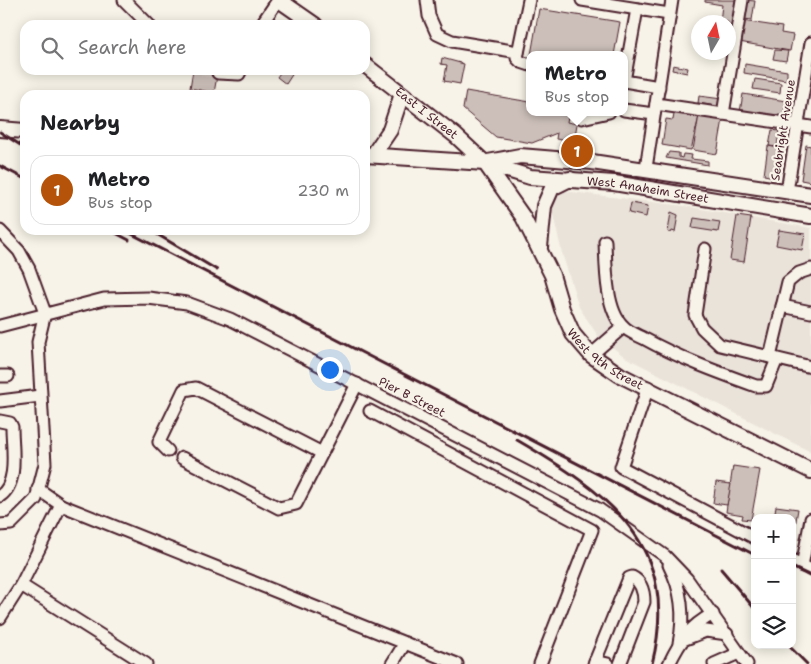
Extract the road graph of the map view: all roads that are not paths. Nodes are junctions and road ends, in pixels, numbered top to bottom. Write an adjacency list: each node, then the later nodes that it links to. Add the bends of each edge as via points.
1 (124, 0): 10 (street)
2 (279, 0): 11 (street); 12 (main road)
3 (427, 0): 14 (street, via 429,16 437,34 452,41)
4 (529, 0): 14 (street)
5 (582, 0): 8 (street)
6 (672, 0): 9 (street)
7 (742, 0): 23 (street)
8 (638, 9): 9 (street); 15 (street)
9 (669, 14): 19 (street)
10 (144, 20)
11 (265, 20)
12 (308, 20)
13 (811, 44): 26 (street, Seabright Avenue)
14 (518, 55): 16 (street, via 520,62)
15 (628, 60)
16 (526, 64)
17 (370, 68): 20 (main road, East I Street)
18 (628, 82): 19 (street)
19 (659, 87): 21 (street)
20 (402, 94): 30 (main road, via 390,130); 32 (main road, East I Street)
21 (655, 109): 22 (street); 23 (street); 33 (street)
22 (628, 110)
23 (724, 114): 26 (street)
24 (591, 116): 25 (street)
25 (582, 118)
26 (798, 125): 27 (street); 35 (street, Seabright Avenue)
27 (811, 127)
28 (0, 129): 29 (main road)
29 (20, 131)
30 (370, 154)
31 (370, 155): 32 (main road, West Anaheim Street)
32 (485, 163): 33 (main road, West Anaheim Street, via 520,156); 34 (main road, West Anaheim Street, via 530,177); 41 (main road, West 9th Street, via 523,217)
33 (646, 168): 35 (main road, West Anaheim Street)
34 (570, 179): 37 (main road, West Anaheim Street); 41 (main road, via 552,188 544,206)
35 (787, 191): 36 (main road, West Anaheim Street)
36 (811, 195)
37 (811, 216)
38 (1, 234): 45 (street, via 19,251)
39 (605, 241): 47 (street, via 606,276 614,312)
40 (705, 249): 49 (street, via 695,315 702,328 720,345)
41 (540, 251): 48 (main road, West 9th Street, via 573,334)
42 (811, 269): 43 (street, via 788,282)
43 (782, 306): 44 (street); 49 (street)
44 (811, 312)
45 (45, 313): 46 (street, Pier B Street); 51 (street, Pier B Street, via 104,299 148,298 187,303 230,319); 53 (street, via 38,342)
46 (0, 326)
47 (623, 327): 48 (street); 49 (street, via 688,360 756,386 766,386)
48 (591, 355): 52 (main road, West 9th Street, via 620,375)
49 (773, 358): 50 (street)
50 (811, 368)
51 (357, 384): 58 (street); 67 (street, Pier B Street, via 600,510)
52 (648, 387): 60 (main road, West 9th Street); 66 (street, via 622,467)
53 (40, 396): 54 (street); 61 (street, via 45,464)
54 (0, 401)
55 (370, 411): 80 (street, via 592,530)
56 (0, 421): 62 (street, via 10,423 12,427 12,478 10,487)
57 (168, 451): 58 (street, via 159,442 184,390 196,388)
58 (322, 453): 59 (street, via 296,504 279,508)
59 (182, 458)
60 (811, 471)
61 (38, 489): 63 (street); 65 (street, via 36,499 11,524)
62 (0, 496)
63 (61, 505): 69 (street); 73 (street)
64 (811, 520): 68 (street)
65 (0, 525)
66 (751, 536)
67 (665, 556): 70 (street, Pier B Street, via 687,578); 74 (street, via 681,595)
68 (802, 565)
69 (21, 585): 71 (street); 77 (street)
70 (713, 614): 72 (street, Pier B Street); 74 (street, via 692,627)
71 (0, 618)
72 (726, 634): 74 (street, via 706,631 691,635); 75 (street, Pier B Street)
73 (405, 643): 78 (street); 79 (street)
74 (680, 643): 83 (street)
75 (739, 653): 84 (street); 85 (street, Pier B Street)
76 (594, 662): 81 (street); 82 (street, via 632,577 644,591 644,602)
77 (146, 664)
78 (392, 664)
79 (457, 664)
80 (540, 664)
81 (608, 664)
82 (620, 664)
83 (669, 664)
84 (714, 664)
85 (747, 664)

